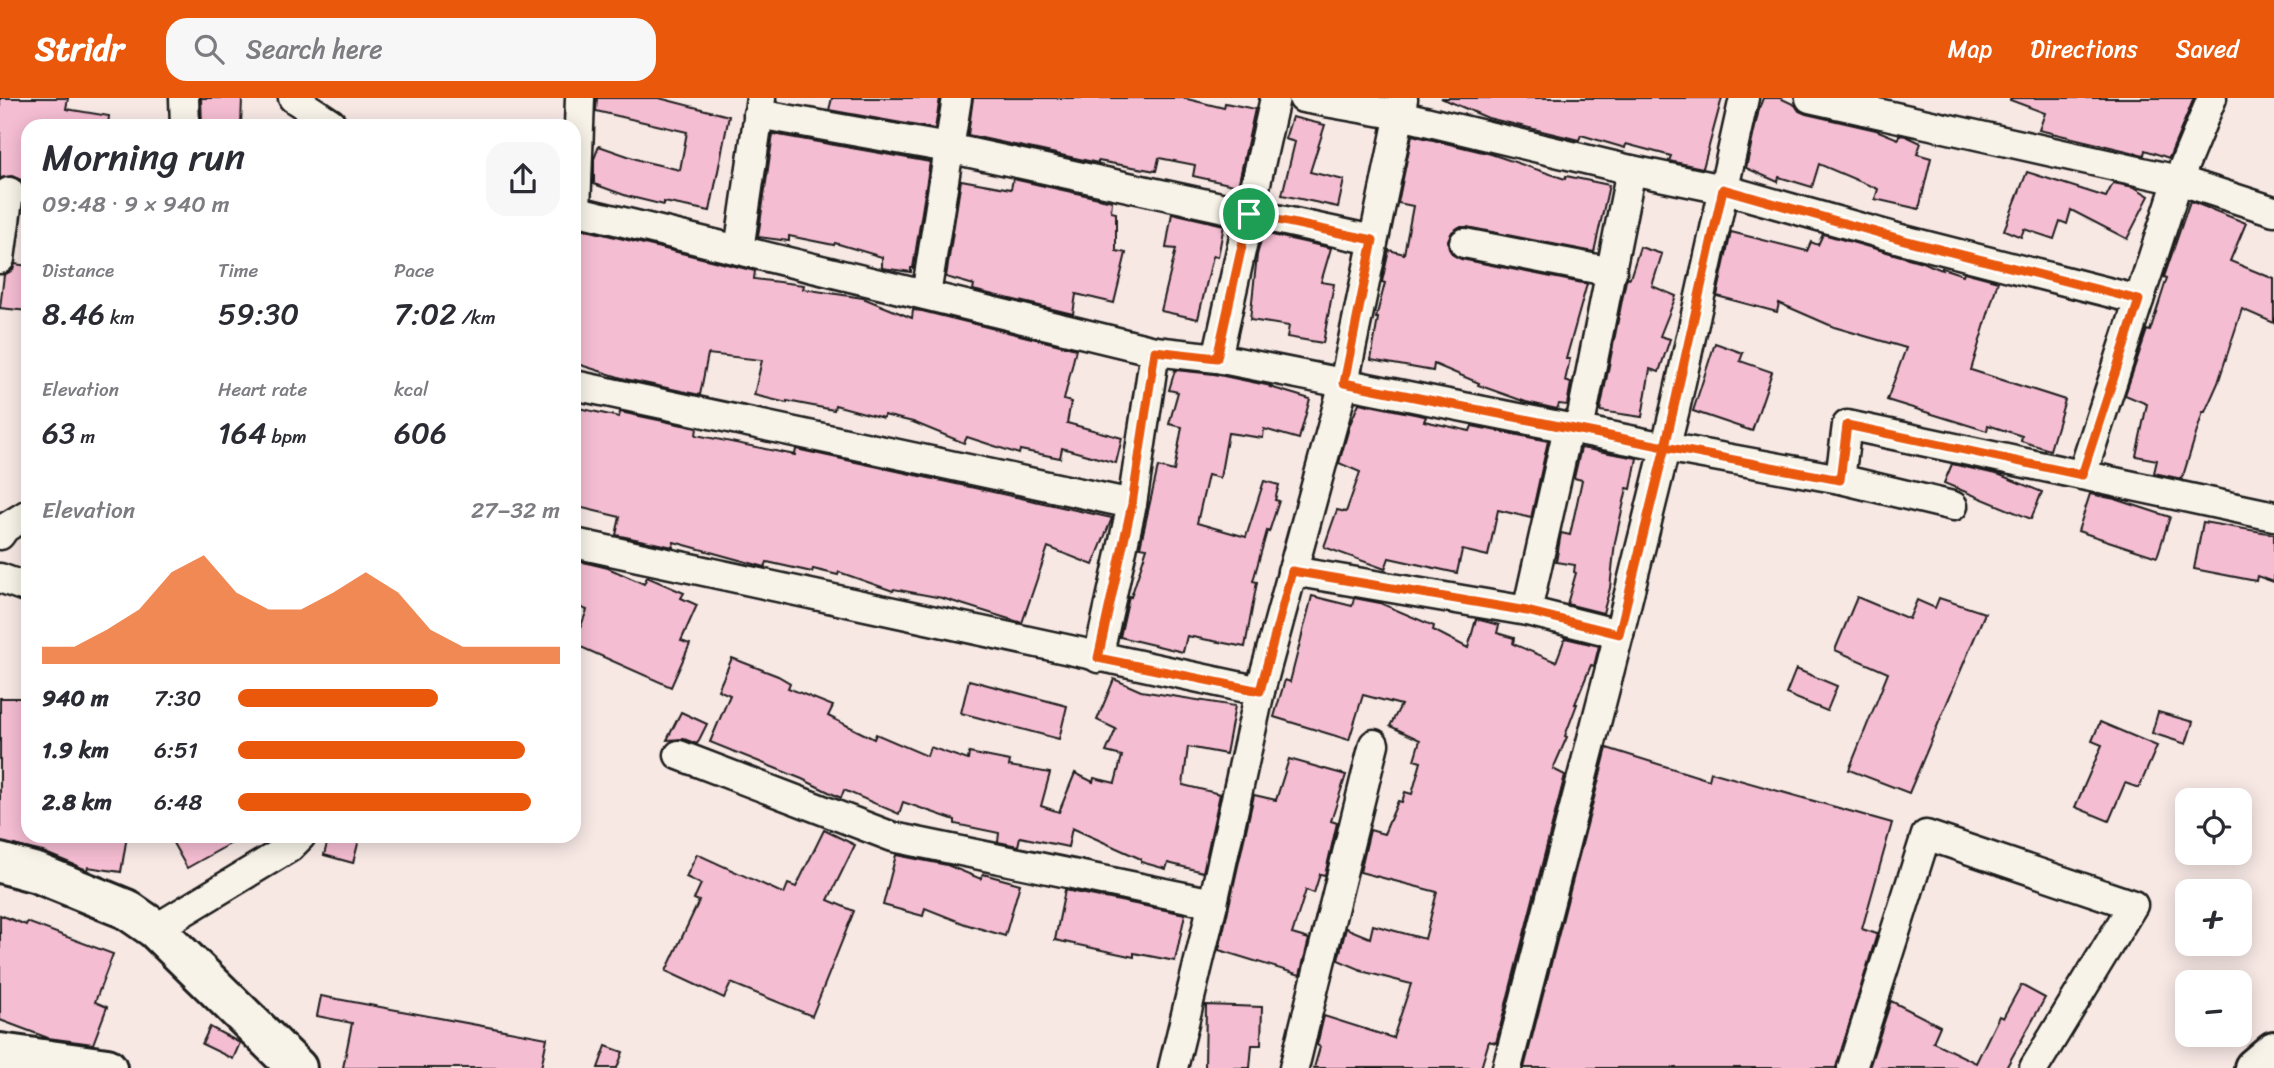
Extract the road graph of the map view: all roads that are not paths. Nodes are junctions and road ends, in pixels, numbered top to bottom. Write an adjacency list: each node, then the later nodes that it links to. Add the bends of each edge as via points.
1 (184, 98): 13 (street)
2 (293, 98): 12 (street)
3 (580, 98): 14 (street)
4 (957, 98): 15 (street)
5 (1275, 98): 22 (street)
6 (1303, 98): 11 (street)
7 (1744, 98): 18 (street)
8 (1810, 98): 17 (street)
9 (2212, 98): 17 (street)
10 (760, 106): 15 (street); 25 (street)
11 (1402, 107): 16 (street); 23 (street)
12 (331, 116)
13 (185, 119)
14 (579, 119)
15 (948, 148): 22 (street); 28 (street)
16 (1631, 170): 18 (street); 27 (street)
17 (2178, 180): 21 (street); 29 (street)
18 (1723, 189): 29 (street); 35 (street)
19 (12, 192): 26 (street)
20 (581, 211): 25 (street)
21 (2274, 211)
22 (1249, 214): 23 (street); 31 (street)
23 (1373, 240): 32 (street)
24 (1464, 243): 27 (street)
25 (739, 250): 28 (street)
26 (0, 259)
27 (1612, 272): 34 (street)
28 (926, 295): 30 (street)
29 (2139, 300): 36 (street)
30 (1155, 351): 31 (street); 38 (street)
31 (1217, 358): 32 (street)
32 (1344, 383): 34 (street); 44 (street)
33 (581, 386): 38 (street)
34 (1573, 429): 35 (street); 47 (street)
35 (1665, 447): 37 (street); 48 (street)
36 (2082, 475): 37 (street, via 1847,425); 40 (street)
37 (1840, 480): 39 (street)
38 (1132, 504): 49 (street)
39 (1953, 506)
40 (2274, 516)
41 (21, 518): 42 (street)
42 (0, 535)
43 (581, 545): 49 (street)
44 (1292, 571): 47 (street); 50 (street)
45 (0, 578): 46 (street)
46 (21, 586)
47 (1527, 611): 48 (street)
48 (1619, 634): 63 (street)
49 (1098, 658): 50 (street)
50 (1260, 691): 55 (street)
51 (1374, 744): 62 (street)
52 (679, 755): 55 (street, via 893,837)
53 (294, 843): 56 (street)
54 (0, 863): 56 (street, via 126,909)
55 (1213, 903): 61 (street)
56 (155, 929): 60 (street)
57 (2274, 1051): 66 (street)
58 (0, 1053): 59 (street)
59 (107, 1068)
60 (297, 1068)
61 (1173, 1068)
62 (1294, 1068)
63 (1507, 1068)
64 (1852, 1068): 65 (street, via 1926,835 2133,905)
65 (2034, 1068)
66 (2254, 1068)

